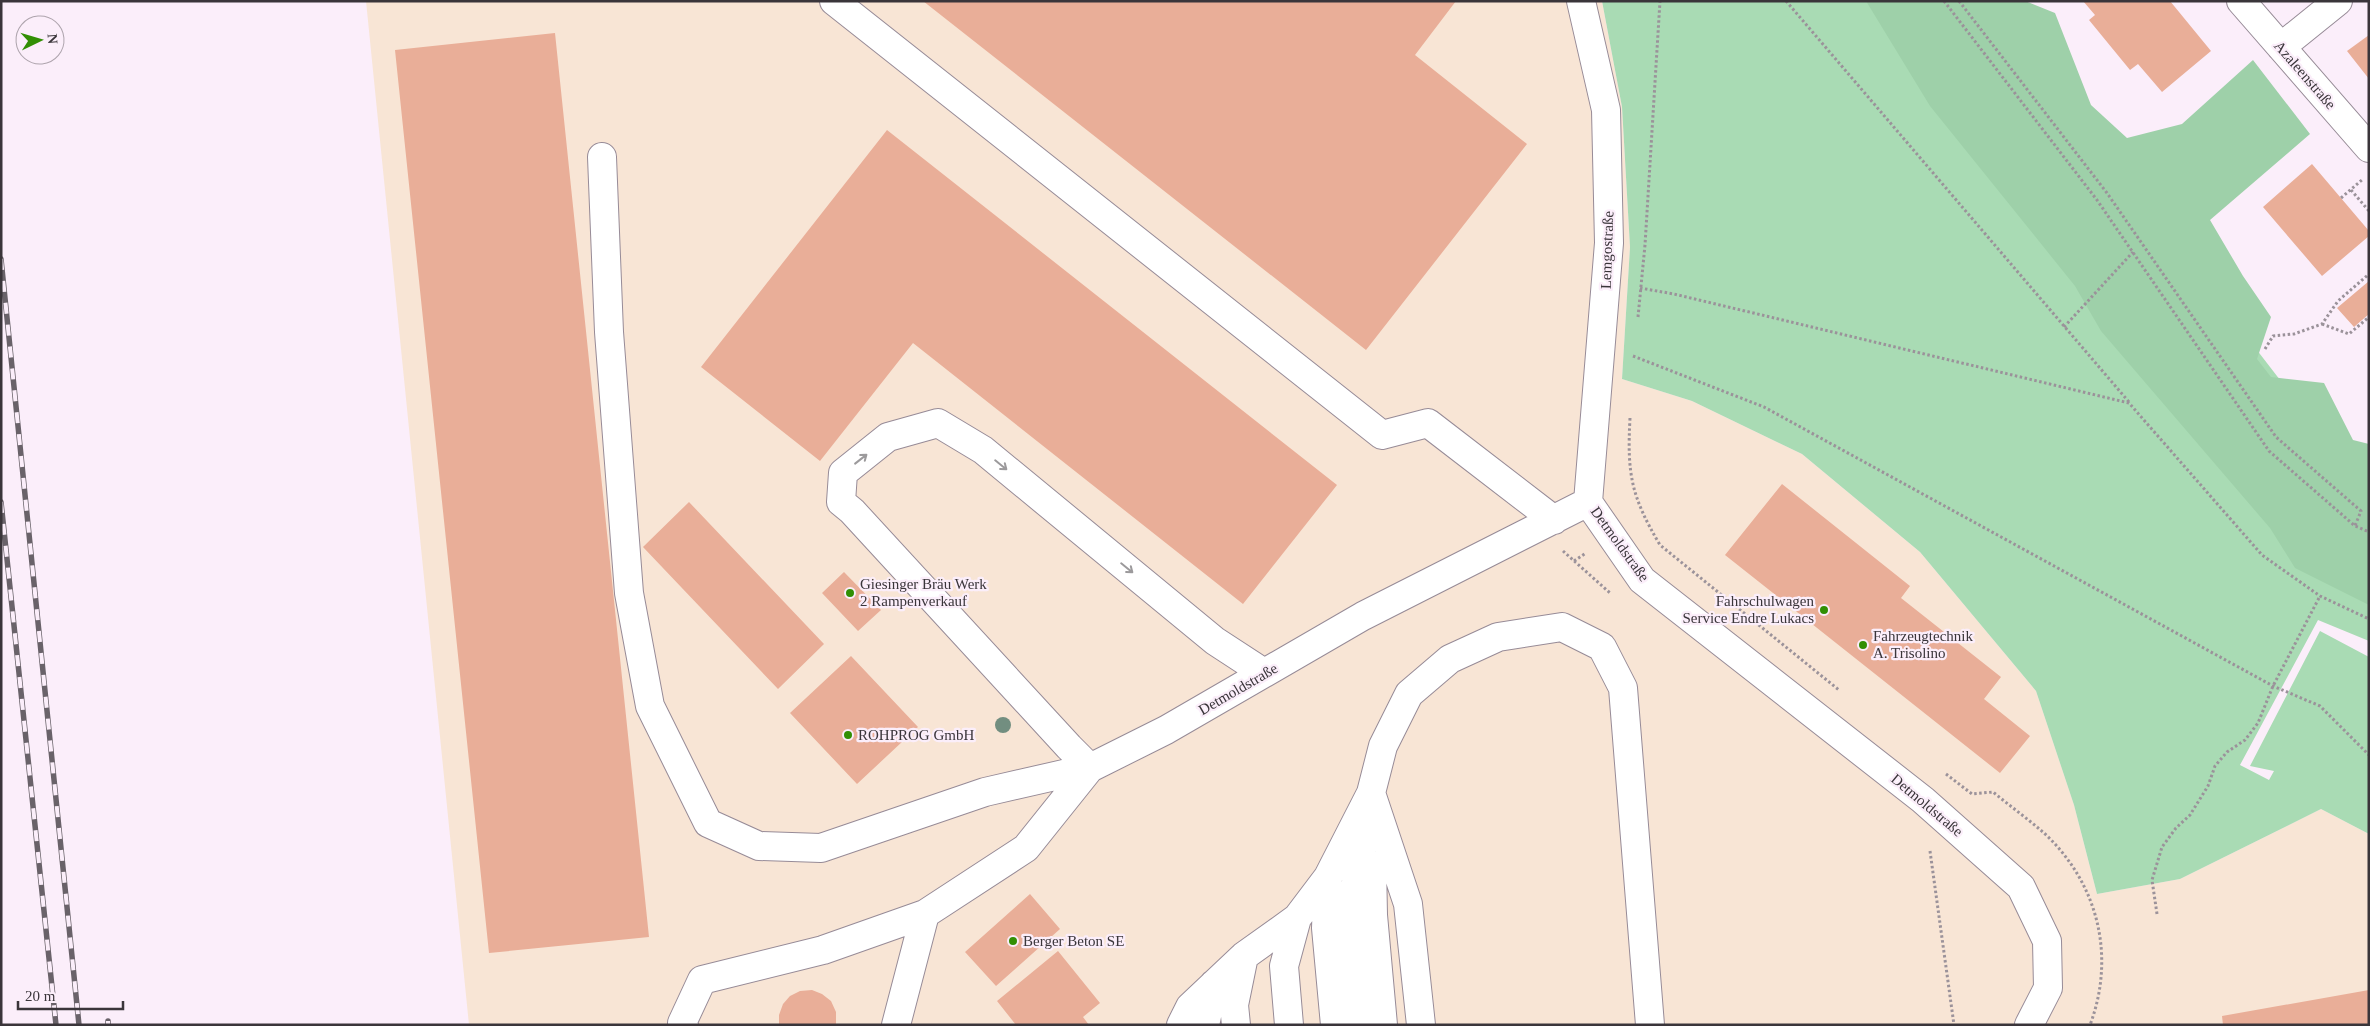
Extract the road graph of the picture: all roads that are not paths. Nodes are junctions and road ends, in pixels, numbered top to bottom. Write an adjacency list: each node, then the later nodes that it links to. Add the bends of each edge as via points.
1 (834, 1): 9 (street, via 1382,435 1428,423)
2 (1581, 1): 8 (street, Lemgostraße, via 1606,110 1609,243)
3 (2241, 1): 5 (street, Azaleenstraße)
4 (2338, 1): 5 (street)
5 (2281, 47): 6 (street, Azaleenstraße)
6 (2369, 148)
7 (602, 157): 11 (street, via 609,332 628,593 650,706 708,823 759,846 821,848 985,792)
8 (1588, 502): 9 (street, Detmoldstraße); 31 (street, Detmoldstraße, via 1642,580 1923,800 2021,887 2047,941 2048,988)
9 (1554, 520): 10 (street, Detmoldstraße, via 1363,616)
10 (1264, 674): 11 (street, Detmoldstraße, via 1166,730); 11 (street, one-way to 10, via 841,502 843,473 888,437 938,423 982,450 1215,641)
11 (1090, 768): 15 (street, via 1026,848)
12 (1371, 793): 13 (street); 14 (street); 26 (street, via 1350,917); 27 (street, via 1373,915); 30 (street, via 1383,746 1409,694 1450,659 1498,637 1562,627 1602,647 1623,688)
13 (1383, 831): 28 (street); 29 (street, via 1408,904)
14 (1328, 877): 16 (street); 25 (street, via 1326,928)
15 (925, 914): 19 (street, via 823,950 702,980 682,1023); 20 (street)
16 (1296, 918): 17 (street); 24 (street, via 1284,966)
17 (1244, 956): 18 (street); 23 (street, via 1234,1005)
18 (1214, 984): 21 (street, via 1190,1007); 22 (street)
19 (684, 1025)
20 (896, 1025)
21 (1181, 1025)
22 (1206, 1025)
23 (1236, 1025)
24 (1288, 1025)
25 (1335, 1025)
26 (1362, 1025)
27 (1383, 1025)
28 (1402, 1025)
29 (1421, 1025)
30 (1650, 1025)
31 (2029, 1025)

